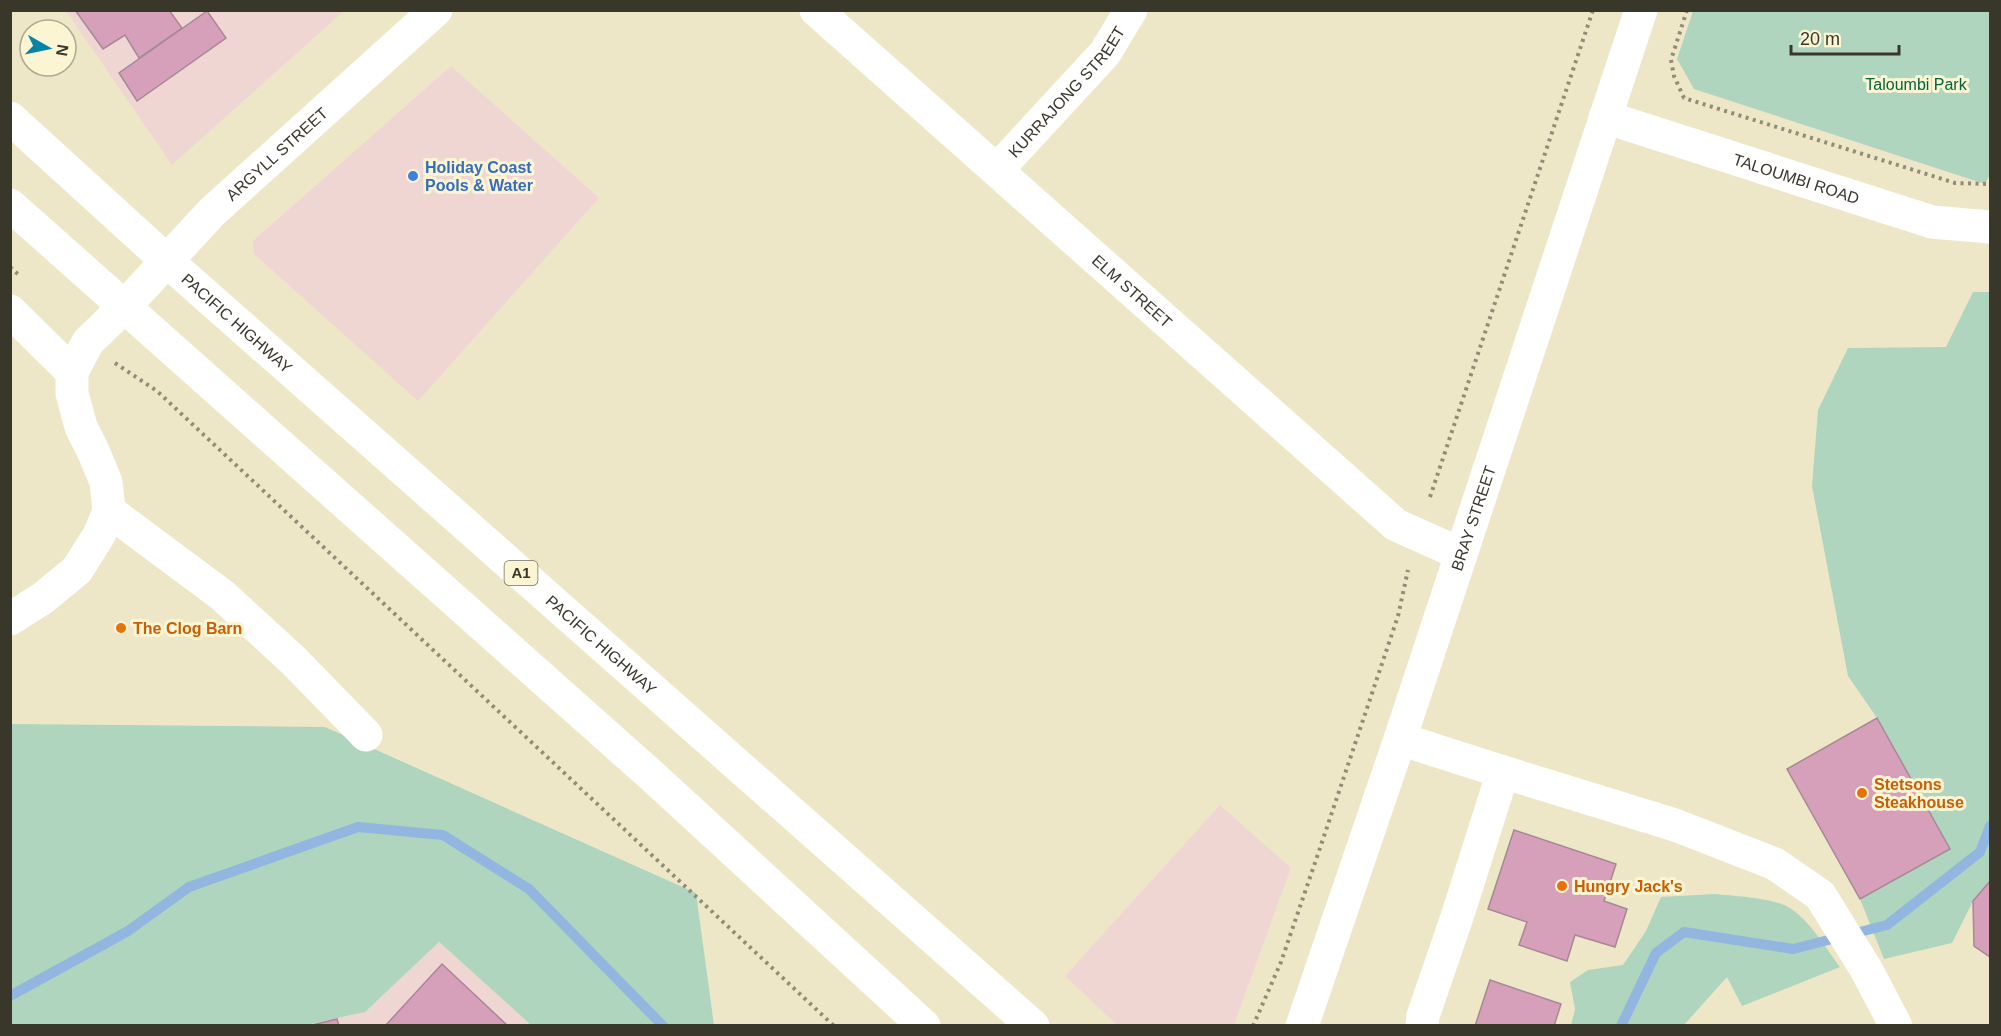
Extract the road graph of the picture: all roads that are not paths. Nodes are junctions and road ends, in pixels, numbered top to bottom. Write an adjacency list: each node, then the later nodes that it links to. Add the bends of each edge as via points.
1 (436, 10): 10 (main road, ARGYLL STREET, via 212,212)
2 (816, 10): 7 (main road, ELM STREET)
3 (1131, 10): 7 (main road, KURRAJONG STREET, via 1105,53)
4 (1641, 10): 5 (main road, BRAY STREET)
5 (1605, 117): 9 (main road, TALOUMBI ROAD, via 1932,222); 15 (main road, BRAY STREET)
6 (10, 118): 10 (main road, PACIFIC HIGHWAY / A1)
7 (997, 170): 15 (main road, ELM STREET, via 1396,525)
8 (10, 204): 11 (main road)
9 (1990, 226)
10 (167, 261): 11 (main road, ARGYLL STREET); 21 (main road, PACIFIC HIGHWAY / A1)
11 (125, 306): 13 (main road, ARGYLL STREET, via 88,342); 20 (main road, via 651,775)
12 (10, 311): 13 (main road)
13 (72, 372): 14 (main road, via 72,393 81,427 106,482)
14 (109, 511): 16 (main road, via 77,570); 17 (main road, via 222,595)
15 (1461, 554): 18 (main road, BRAY STREET)
16 (10, 619)
17 (366, 735)
18 (1400, 739): 19 (main road); 22 (main road, BRAY STREET)
19 (1503, 772): 23 (main road); 24 (main road, via 1696,833 1775,864 1820,895)
20 (924, 1026)
21 (1034, 1026)
22 (1302, 1026)
23 (1422, 1026)
24 (1896, 1026)

